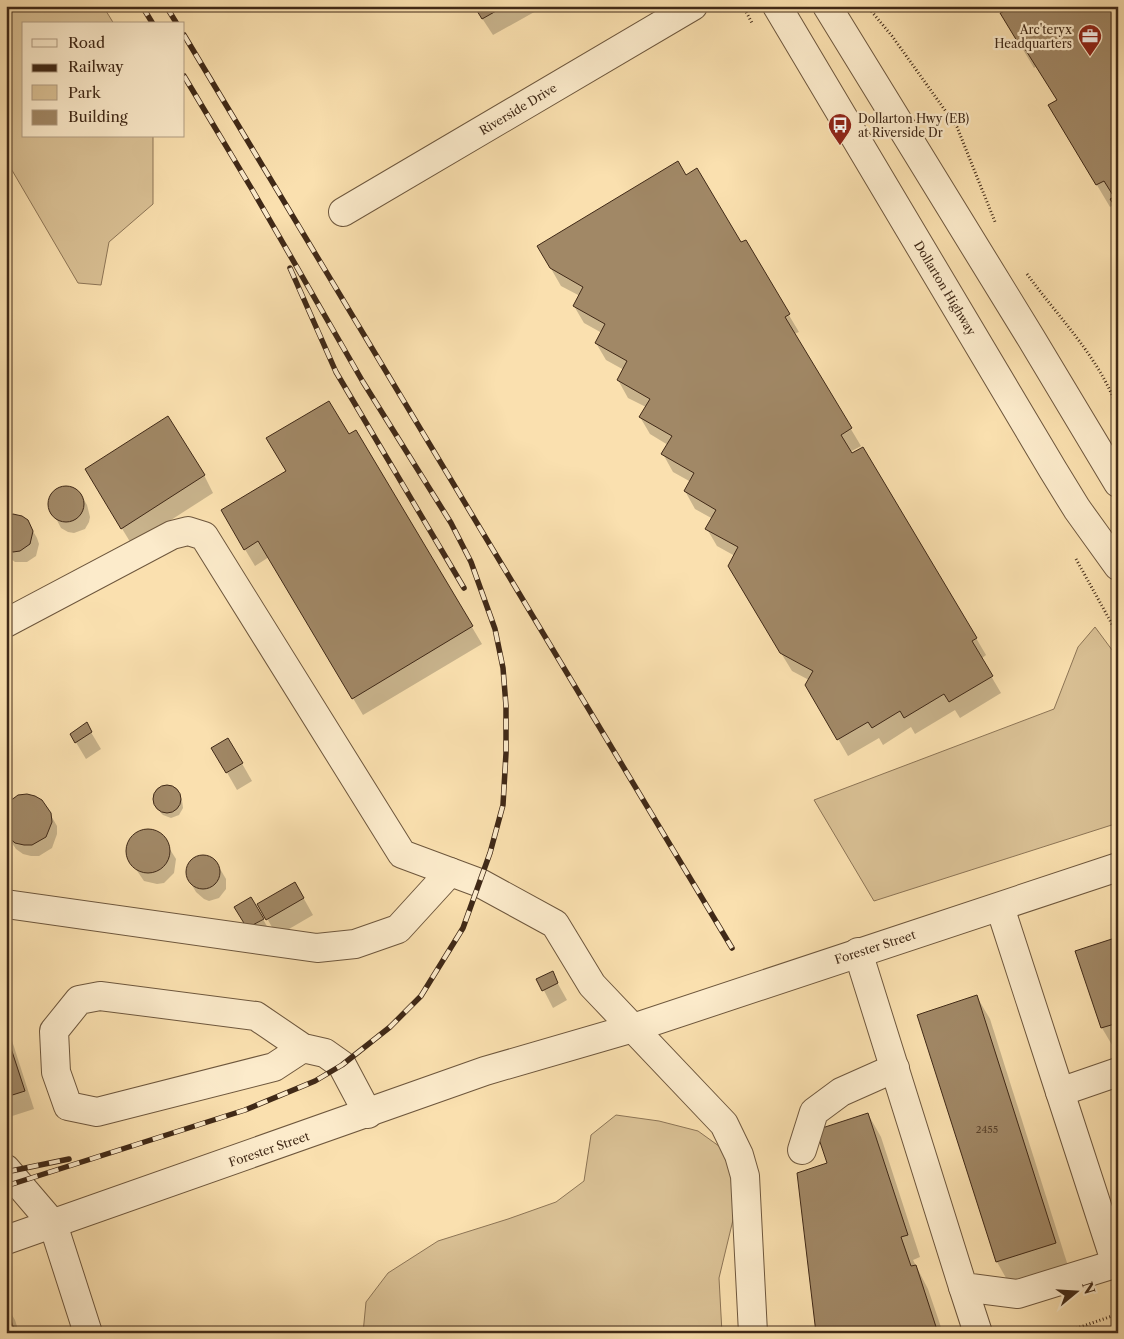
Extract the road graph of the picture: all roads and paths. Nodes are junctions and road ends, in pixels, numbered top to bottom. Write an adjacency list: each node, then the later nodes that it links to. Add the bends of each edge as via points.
1 (693, 6): 7 (street, Riverside Drive)
2 (743, 6): 6 (path)
3 (777, 6): 12 (street, Dollarton Highway, via 1053,470)
4 (827, 6): 11 (street)
5 (867, 6): 8 (path, via 957,127)
6 (748, 17)
7 (343, 212)
8 (997, 226)
9 (1024, 269): 10 (path, via 1091,356)
10 (1118, 410)
11 (1118, 483)
12 (1118, 566)
13 (6, 623): 15 (street, via 172,535 188,531 204,536 402,854)
14 (1118, 867): 17 (street, Forester Street)
15 (450, 872): 16 (street, via 398,929 355,944 317,948); 19 (street, via 480,883 556,924 592,985)
16 (6, 904)
17 (1000, 907): 18 (street, Forester Street); 23 (street)
18 (858, 952): 19 (street, Forester Street); 21 (street)
19 (632, 1028): 24 (street, Forester Street, via 485,1071); 33 (street, via 724,1124 739,1155 745,1176)
20 (303, 1048): 20 (street, via 256,1016 100,996 79,1000 54,1031 56,1072 68,1106 97,1112 274,1067); 24 (street, via 325,1053 342,1065)
21 (896, 1068): 25 (street, via 841,1092 814,1112); 30 (street)
22 (1118, 1072): 23 (street)
23 (1060, 1092): 29 (street)
24 (368, 1114): 27 (street, Forester Street)
25 (802, 1150)
26 (6, 1169): 27 (street)
27 (52, 1224): 28 (street, Forester Street); 32 (street)
28 (6, 1240)
29 (1117, 1264): 30 (street, via 1018,1294)
30 (963, 1287): 34 (street)
31 (1118, 1314): 35 (path)
32 (88, 1333)
33 (753, 1333)
34 (978, 1333)
35 (1063, 1333)

